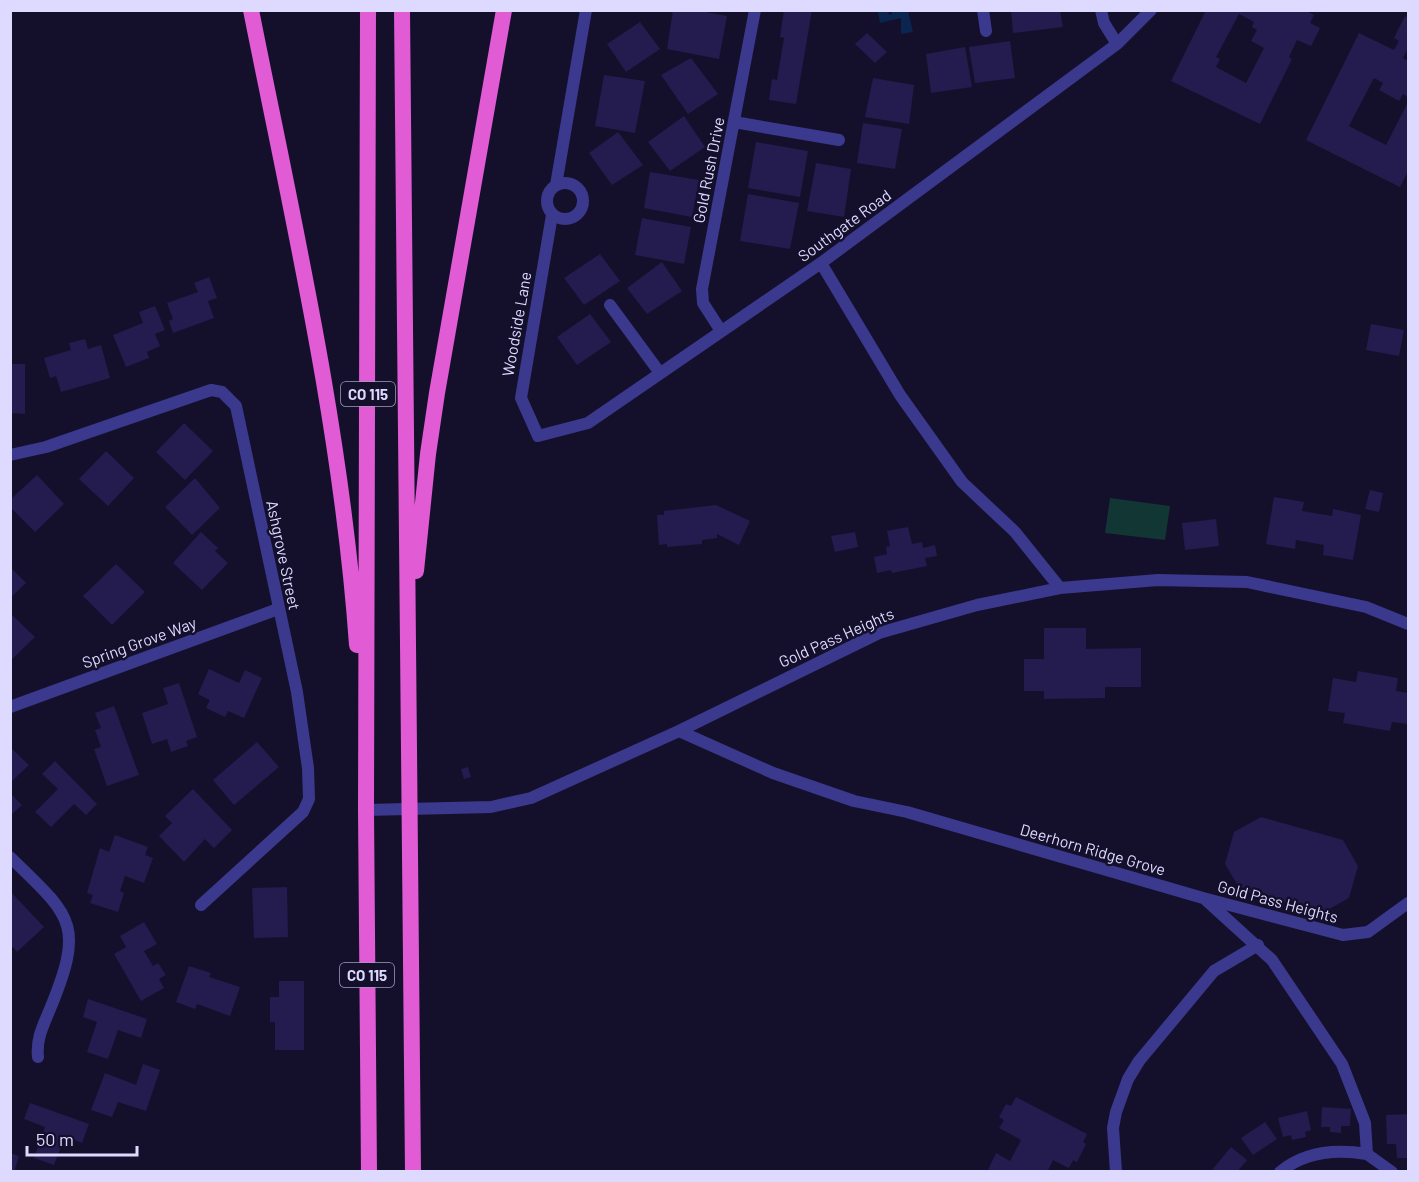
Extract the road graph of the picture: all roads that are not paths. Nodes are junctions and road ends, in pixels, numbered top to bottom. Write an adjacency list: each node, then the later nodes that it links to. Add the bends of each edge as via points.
1 (251, 10): 28 (highway, via 339,467 351,564)
2 (368, 10): 28 (highway, CO 115)
3 (402, 10): 25 (highway, CO 115)
4 (504, 10): 25 (highway, via 428,454)
5 (586, 10): 14 (street)
6 (754, 10): 12 (street, Gold Rush Drive)
7 (983, 10): 10 (street)
8 (1101, 10): 11 (street)
9 (1151, 10): 11 (street, Southgate Road)
10 (986, 31)
11 (1117, 44): 16 (street, Southgate Road)
12 (734, 122): 13 (street); 18 (street, Gold Rush Drive, via 702,290 703,303)
13 (839, 140)
14 (556, 185): 15 (street, via 546,201); 15 (street, via 574,186 580,191 583,204 578,214 569,219)
15 (552, 215): 20 (street, Woodside Lane, via 521,398)
16 (822, 263): 18 (street, Southgate Road); 22 (street, via 900,395 962,482 1015,532)
17 (610, 305): 19 (street)
18 (721, 331): 19 (street, Southgate Road)
19 (660, 374): 20 (street, Southgate Road, via 588,423)
20 (538, 436)
21 (10, 455): 23 (street, Ashgrove Street, via 46,447 200,393 222,392 240,416)
22 (1060, 588): 24 (street, Gold Pass Heights, via 1158,580 1247,582 1355,604); 27 (street, Gold Pass Heights, via 977,605 879,633)
23 (278, 609): 26 (street, Spring Grove Way); 34 (street, Ashgrove Street, via 297,692 309,799 303,812)
24 (1408, 624)
25 (407, 668): 30 (highway, CO 115)
26 (10, 707)
27 (679, 731): 30 (street, Gold Pass Heights, via 531,798 491,807); 32 (street, Deerhorn Ridge Grove, via 774,773 854,801 907,812)
28 (367, 778): 29 (highway, CO 115)
29 (366, 810): 30 (street, Gold Pass Heights); 38 (highway, CO 115)
30 (409, 810): 39 (highway, CO 115)
31 (10, 857): 36 (street, via 52,898 64,916 70,936 67,968 36,1042)
32 (1203, 898): 33 (street, Gold Pass Heights, via 1343,935 1368,932); 35 (street, Deerhorn Ridge Grove)
33 (1408, 903)
34 (201, 905)
35 (1258, 945): 37 (street, Deerhorn Ridge Grove, via 1342,1064 1365,1122); 40 (street, via 1214,971 1138,1061 1116,1112)
36 (38, 1057)
37 (1367, 1154): 41 (street, via 1329,1152 1309,1156); 42 (street)
38 (369, 1172)
39 (413, 1172)
40 (1116, 1172)
41 (1280, 1172)
42 (1392, 1172)

